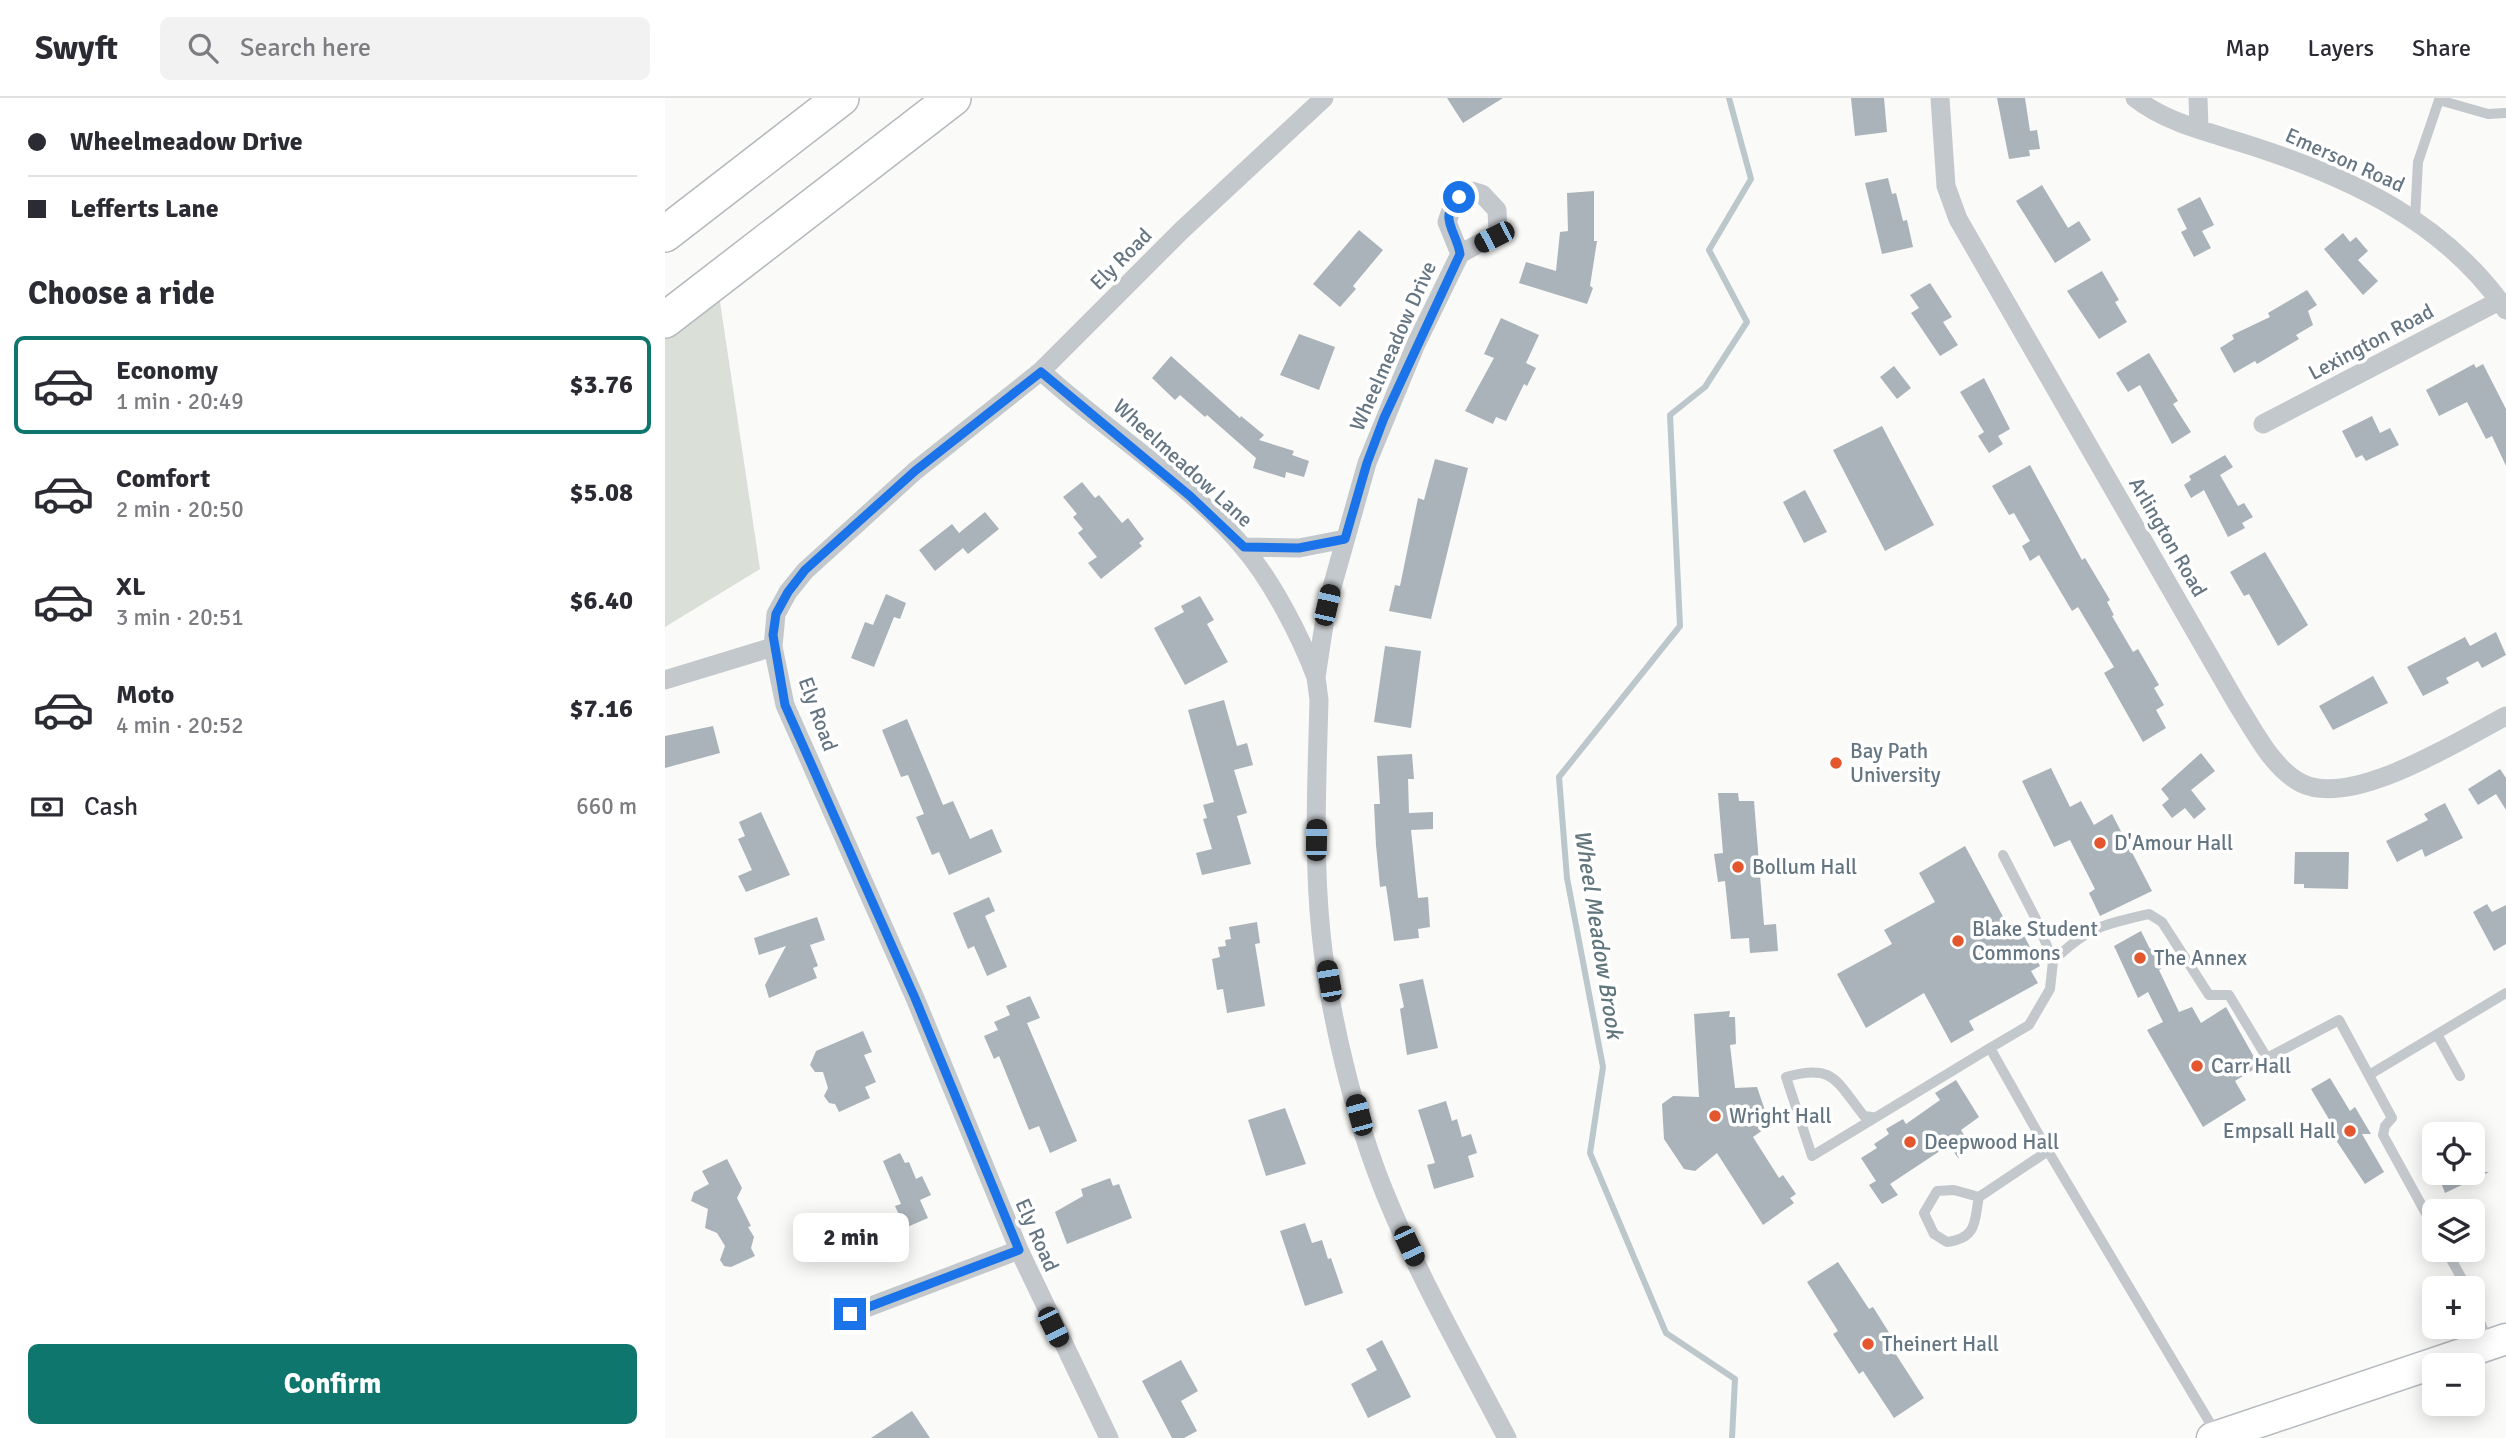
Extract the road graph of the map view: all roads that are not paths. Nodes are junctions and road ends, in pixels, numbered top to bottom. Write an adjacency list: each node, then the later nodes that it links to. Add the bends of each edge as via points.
1 (841, 98): 11 (highway)
2 (953, 98): 14 (highway)
3 (1324, 98): 15 (street, Ely Road, via 1182,230)
4 (1940, 98): 22 (street, Arlington Road, via 1946,186 1958,219 2237,704 2288,773 2315,789 2370,781 2418,762)
5 (2135, 98): 9 (street, Emerson Road, via 2152,110)
6 (2198, 98): 9 (street)
7 (2439, 99): 8 (lane, via 2488,114); 10 (lane, via 2418,162)
8 (2506, 113)
9 (2199, 128): 10 (street, Emerson Road, via 2316,169)
10 (2415, 218): 13 (street, Emerson Road, via 2448,245)
11 (665, 234)
12 (1460, 254): 17 (street, Wheelmeadow Drive, via 1384,418)
13 (2503, 305): 16 (street, Lexington Road)
14 (665, 320)
15 (1041, 372): 18 (street, Wheelmeadow Lane, via 1181,488); 19 (street, Ely Road, via 915,471 805,570 776,614)
16 (2263, 424)
17 (1345, 539): 18 (street, via 1299,548); 20 (street, Wheelmeadow Drive, via 1327,605)
18 (1244, 547): 20 (street, Wheelmeadow Lane, via 1265,576)
19 (773, 647): 21 (street); 34 (street, Ely Road, via 785,705 915,998)
20 (1315, 677): 40 (street, Wheelmeadow Drive, via 1321,935 1341,1050 1385,1196)
21 (665, 680)
22 (2506, 716)
23 (2003, 855): 24 (lane)
24 (2053, 961): 27 (lane, via 2050,989 2029,1025); 28 (lane, via 2079,936 2100,925 2149,914 2162,922 2209,995 2229,995 2267,1058 2339,1020)
25 (2506, 993): 26 (lane)
26 (2438, 1036): 28 (lane); 29 (lane)
27 (1990, 1048): 30 (lane); 31 (lane)
28 (2369, 1074): 33 (lane, via 2392,1118 2383,1135)
29 (2460, 1076)
30 (1872, 1117): 30 (lane, via 1812,1156 1786,1077 1816,1071 1832,1075 1864,1115)
31 (2048, 1151): 32 (lane); 38 (lane)
32 (1979, 1197): 32 (lane, via 1978,1219 1969,1232 1947,1242 1934,1234 1924,1213 1937,1191 1958,1190)
33 (2422, 1206)
34 (1019, 1250): 35 (street); 39 (street, Ely Road)
35 (850, 1314)
36 (2485, 1322): 37 (lane)
37 (2498, 1342): 38 (main road)
38 (2215, 1437)
39 (1109, 1438)
40 (1507, 1438)

